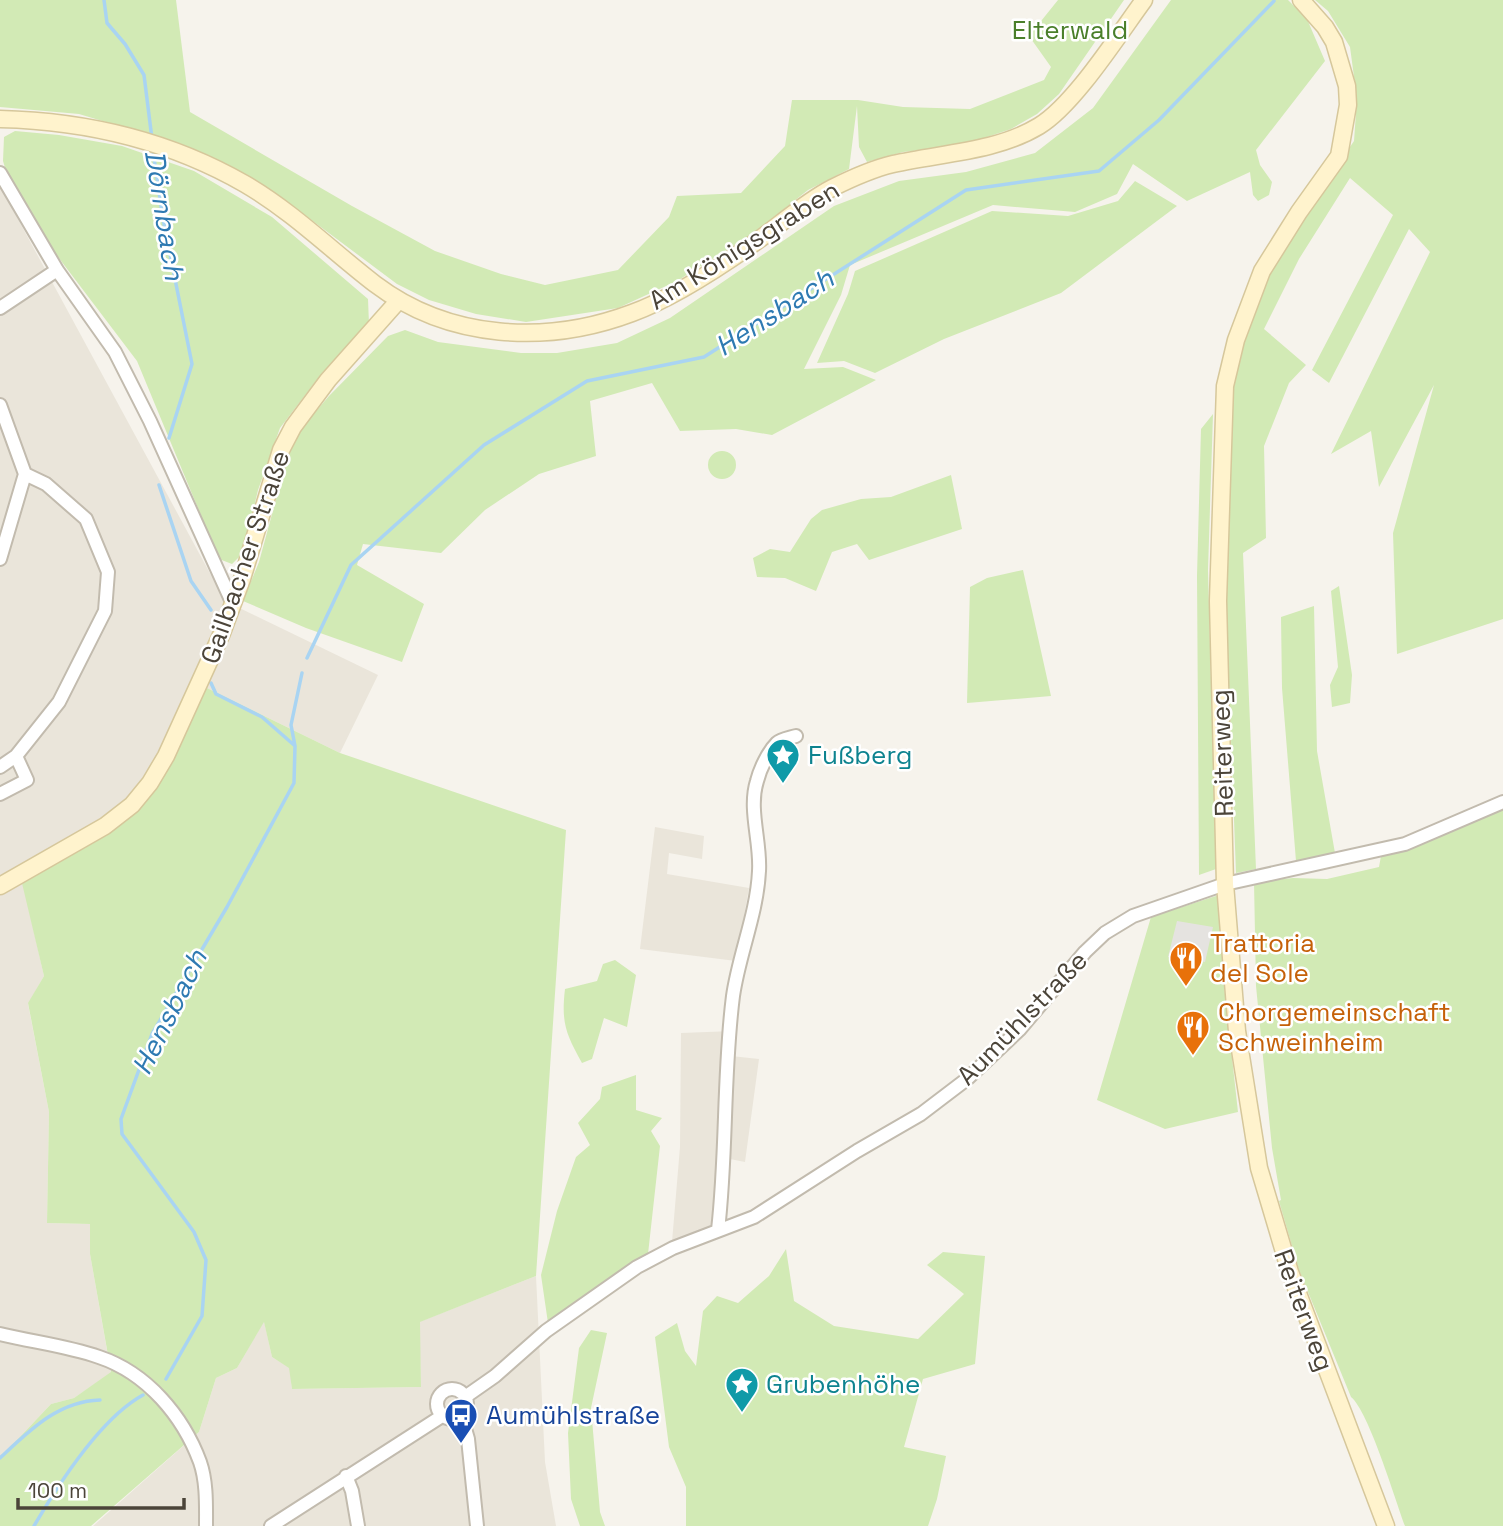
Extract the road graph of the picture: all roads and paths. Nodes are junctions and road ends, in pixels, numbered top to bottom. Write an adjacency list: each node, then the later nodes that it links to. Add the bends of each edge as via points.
1 (1144, 0): 6 (street, Am Königsgraben, via 1079,87 1041,125 971,150 894,164 855,177 813,199 663,300 632,313 574,328 517,334 445,321)
2 (1301, 0): 17 (street, Reiterweg, via 1334,42 1349,105 1339,156 1262,271 1236,340 1225,386 1217,601)
3 (0, 119): 6 (street, Am Königsgraben, via 123,134 212,166 280,206)
4 (0, 173): 5 (street)
5 (57, 270): 7 (street); 11 (street, via 115,352)
6 (399, 300): 11 (street, Gailbacher Straße, via 293,427 281,450)
7 (0, 308)
8 (0, 405): 9 (street)
9 (25, 474): 10 (street); 13 (street, via 46,484 86,519 108,572 105,611 59,702)
10 (0, 559)
11 (232, 602): 18 (street, Gailbacher Straße, via 211,659 150,783 105,826)
12 (796, 736): 19 (street, via 778,742 756,783 759,872 730,1026)
13 (16, 756): 14 (street); 15 (street, via 27,780)
14 (0, 767)
15 (0, 794)
16 (1503, 802): 17 (street, Aumühlstraße, via 1405,844)
17 (1225, 884): 19 (street, Aumühlstraße, via 1133,916 1105,933 1018,1030 922,1114 754,1217); 29 (street, Reiterweg, via 1237,1031 1259,1168 1279,1241)
18 (0, 887)
19 (719, 1230): 21 (street, Aumühlstraße, via 637,1267 546,1331)
20 (0, 1334): 25 (street, via 99,1357 138,1377 162,1399 184,1428 200,1464)
21 (465, 1397): 22 (street, via 467,1406); 23 (street, Aumühlstraße, via 453,1389 443,1392 437,1406)
22 (461, 1415): 23 (street); 28 (street, via 468,1439)
23 (442, 1416): 24 (street)
24 (346, 1476): 26 (street); 27 (street)
25 (206, 1526)
26 (271, 1526)
27 (358, 1526)
28 (477, 1526)
29 (1386, 1526)

